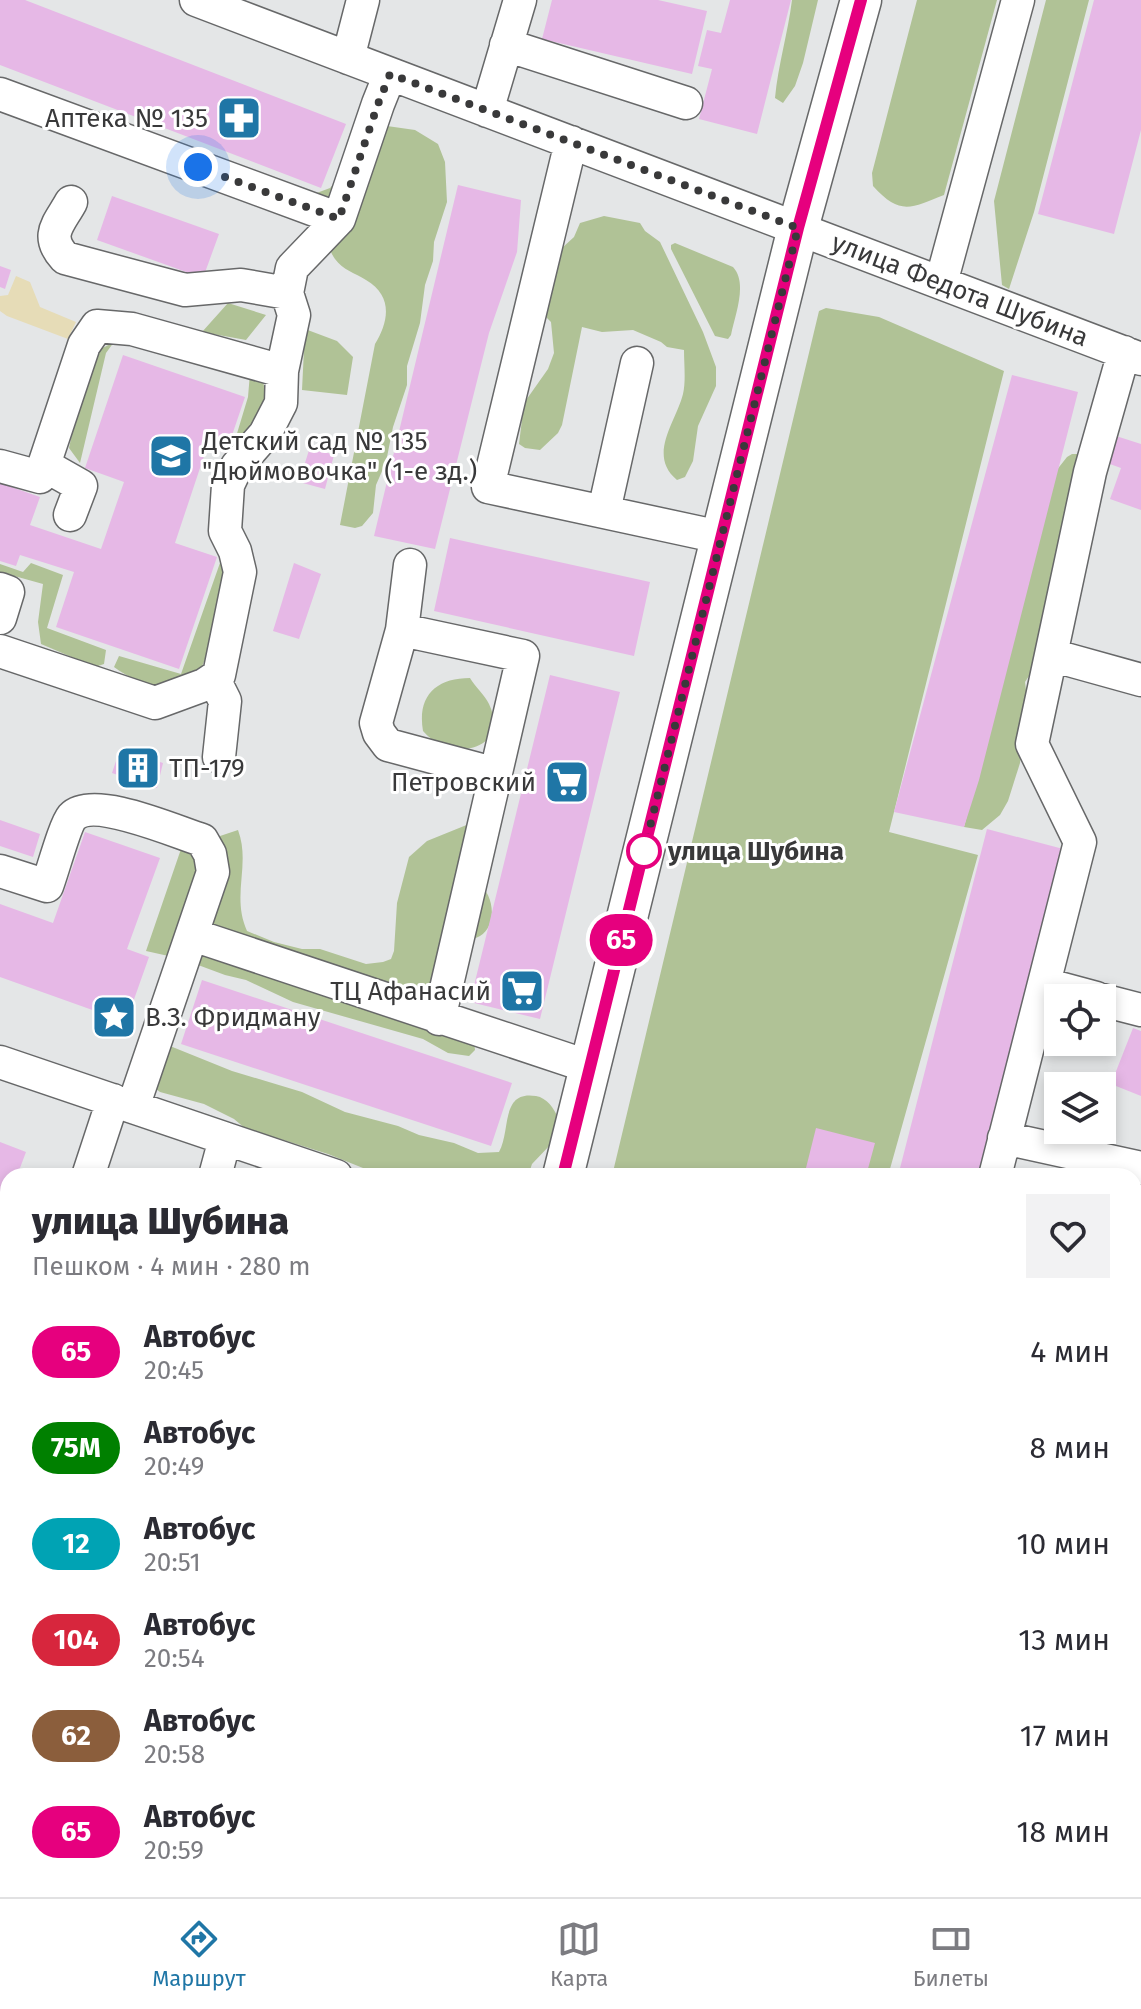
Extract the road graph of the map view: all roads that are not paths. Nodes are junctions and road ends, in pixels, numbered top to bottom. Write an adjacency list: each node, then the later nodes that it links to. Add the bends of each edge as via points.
1 (196, 0): 7 (street, улица Федота Шубина)
2 (363, 0): 7 (street)
3 (520, 0): 6 (street)
4 (861, 0): 15 (main road)
5 (1018, 0): 16 (street)
6 (506, 45): 10 (street); 11 (street)
7 (348, 58): 8 (street, улица Федота Шубина)
8 (390, 74): 11 (street, улица Федота Шубина); 14 (street)
9 (0, 94): 14 (street)
10 (686, 103)
11 (487, 111): 12 (street, улица Федота Шубина)
12 (571, 142): 15 (street, улица Федота Шубина); 23 (street, via 488,487)
13 (71, 202): 17 (street, via 53,235 54,246 65,258 185,290 241,285)
14 (339, 219): 17 (street, via 292,268)
15 (798, 228): 16 (street, улица Федота Шубина); 25 (main road)
16 (941, 283): 18 (street, улица Федота Шубина)
17 (287, 293): 20 (street, via 294,315)
18 (1132, 356): 31 (street, via 1090,472)
19 (637, 363): 23 (street)
20 (282, 371): 21 (street, via 132,329 97,326 84,345); 32 (street, via 281,403 228,485 225,531 240,572)
21 (44, 465): 22 (street, via 40,477); 24 (street, via 81,486)
22 (0, 466)
23 (604, 511): 25 (street)
24 (70, 515)
25 (720, 537): 43 (main road)
26 (410, 565): 29 (street)
27 (0, 589): 28 (street, via 8,592)
28 (0, 618)
29 (402, 630): 35 (street, via 376,723 379,733 388,745); 35 (street, via 523,656)
30 (0, 651): 32 (street, via 155,703)
31 (1051, 655): 33 (street); 38 (street, via 1032,744 1080,842)
32 (214, 679): 34 (street, via 225,701)
33 (1141, 680)
34 (219, 757)
35 (496, 774): 41 (street)
36 (0, 871): 37 (street, via 47,886 71,817 85,809 106,809 202,840 213,872)
37 (193, 935): 41 (street); 44 (street)
38 (1044, 984): 45 (street)
39 (1116, 1004): 40 (street)
40 (1141, 1010)
41 (439, 1019): 43 (street)
42 (0, 1062): 44 (street)
43 (590, 1067): 50 (main road)
44 (123, 1103): 46 (street); 48 (street)
45 (1004, 1138): 51 (street); 52 (street)
46 (225, 1139): 47 (street); 49 (street)
47 (281, 1167)
48 (92, 1168)
49 (217, 1168)
50 (565, 1168)
51 (997, 1168)
52 (1141, 1168)

